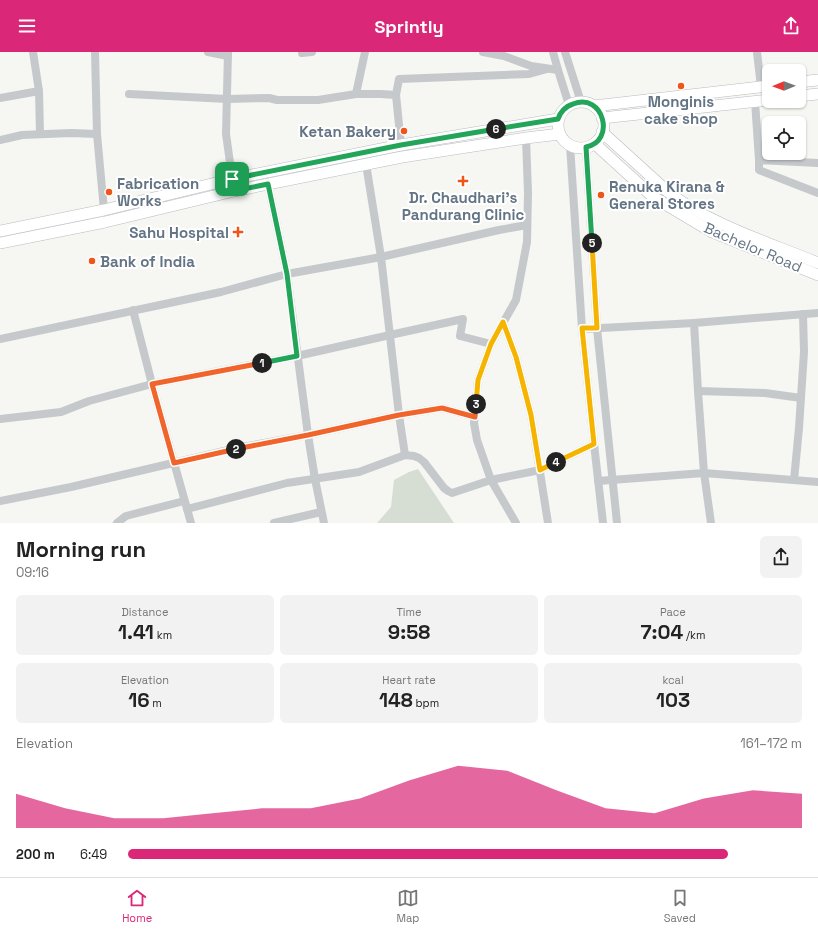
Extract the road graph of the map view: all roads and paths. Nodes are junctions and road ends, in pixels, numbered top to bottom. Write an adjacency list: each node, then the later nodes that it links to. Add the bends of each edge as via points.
1 (33, 52): 18 (street)
2 (95, 52): 35 (street)
3 (208, 52): 11 (street)
4 (312, 52): 10 (street)
5 (364, 52): 20 (street)
6 (483, 52): 12 (street)
7 (553, 52): 13 (street)
8 (565, 52): 28 (street)
9 (757, 52): 14 (street)
10 (302, 53)
11 (228, 54): 25 (street)
12 (547, 69): 13 (street); 22 (street, via 529,74 399,79)
13 (558, 70): 29 (street)
14 (762, 73)
15 (818, 80): 16 (main road)
16 (806, 81)
17 (762, 86): 30 (main road)
18 (39, 91): 24 (street); 34 (street)
19 (129, 94): 25 (street)
20 (356, 94): 22 (street); 25 (street, via 318,100)
21 (818, 94): 23 (main road)
22 (396, 95): 39 (street)
23 (806, 95)
24 (0, 98)
25 (227, 99): 45 (street, via 226,134)
26 (762, 100): 27 (main road)
27 (755, 101): 31 (main road); 42 (street)
28 (581, 102): 29 (main road); 30 (main road)
29 (569, 105): 32 (main road)
30 (594, 106): 31 (main road)
31 (602, 118): 33 (main road)
32 (558, 119): 36 (main road); 39 (main road)
33 (602, 132): 41 (main road); 54 (main road, Bachelor Road, via 668,192 692,209 723,225)
34 (40, 134): 35 (street); 38 (street)
35 (97, 134): 49 (street)
36 (560, 134): 37 (main road); 40 (main road)
37 (526, 138): 43 (main road); 50 (street)
38 (0, 139)
39 (401, 145): 45 (main road)
40 (570, 145): 41 (main road, via 582,148); 62 (street)
41 (590, 145): 56 (main road, Bachelor Road, via 651,195 698,223 724,237); 63 (street)
42 (759, 160): 44 (street); 48 (street, via 759,170)
43 (366, 164): 46 (main road); 53 (street)
44 (818, 164)
45 (232, 179): 47 (street); 49 (main road)
46 (268, 184): 47 (main road); 55 (street)
47 (234, 191): 52 (main road, via 105,222)
48 (818, 193)
49 (104, 210): 51 (main road)
50 (527, 225): 53 (street); 60 (street, via 527,242 516,300)
51 (0, 231)
52 (0, 243)
53 (381, 258): 55 (street); 64 (street)
54 (818, 263)
55 (287, 274): 57 (street, via 221,292); 67 (street)
56 (818, 275)
57 (133, 310): 65 (street); 68 (street)
58 (818, 313): 59 (street)
59 (803, 314): 61 (street); 70 (street)
60 (503, 322): 66 (street); 78 (street, via 516,357 531,415)
61 (694, 323): 63 (street); 69 (street)
62 (582, 328): 63 (street); 75 (street)
63 (597, 328): 82 (street)
64 (390, 335): 66 (street, via 463,320 460,336); 67 (street); 71 (street)
65 (0, 339)
66 (491, 344): 72 (street, via 478,380)
67 (297, 356): 68 (street); 74 (street)
68 (152, 384): 73 (street, via 89,401 61,412); 77 (street)
69 (698, 391): 70 (street, via 765,393); 79 (street)
70 (801, 398): 83 (street)
71 (399, 415): 72 (street, via 442,408); 74 (street); 76 (street)
72 (475, 417): 81 (street, via 477,440)
73 (0, 419)
74 (308, 435): 77 (street); 80 (street)
75 (594, 444): 78 (street); 84 (street)
76 (405, 455): 80 (street, via 359,472); 81 (street, via 414,456 424,462 444,488 452,493)
77 (174, 463): 86 (street); 87 (street)
78 (540, 470): 81 (street); 95 (street)
79 (704, 473): 82 (street); 83 (street); 98 (street)
80 (314, 479): 88 (street, via 287,483); 89 (street)
81 (491, 480): 94 (street)
82 (612, 480): 84 (street); 97 (street)
83 (794, 480): 85 (street)
84 (598, 481): 96 (street)
85 (818, 482)
86 (0, 501)
87 (184, 501): 88 (street); 90 (street, via 126,516)
88 (187, 510): 91 (street)
89 (321, 512): 92 (street); 93 (street)
90 (117, 523)
91 (191, 523)
92 (274, 523)
93 (324, 523)
94 (516, 523)
95 (548, 523)
96 (603, 523)
97 (617, 523)
98 (711, 523)

